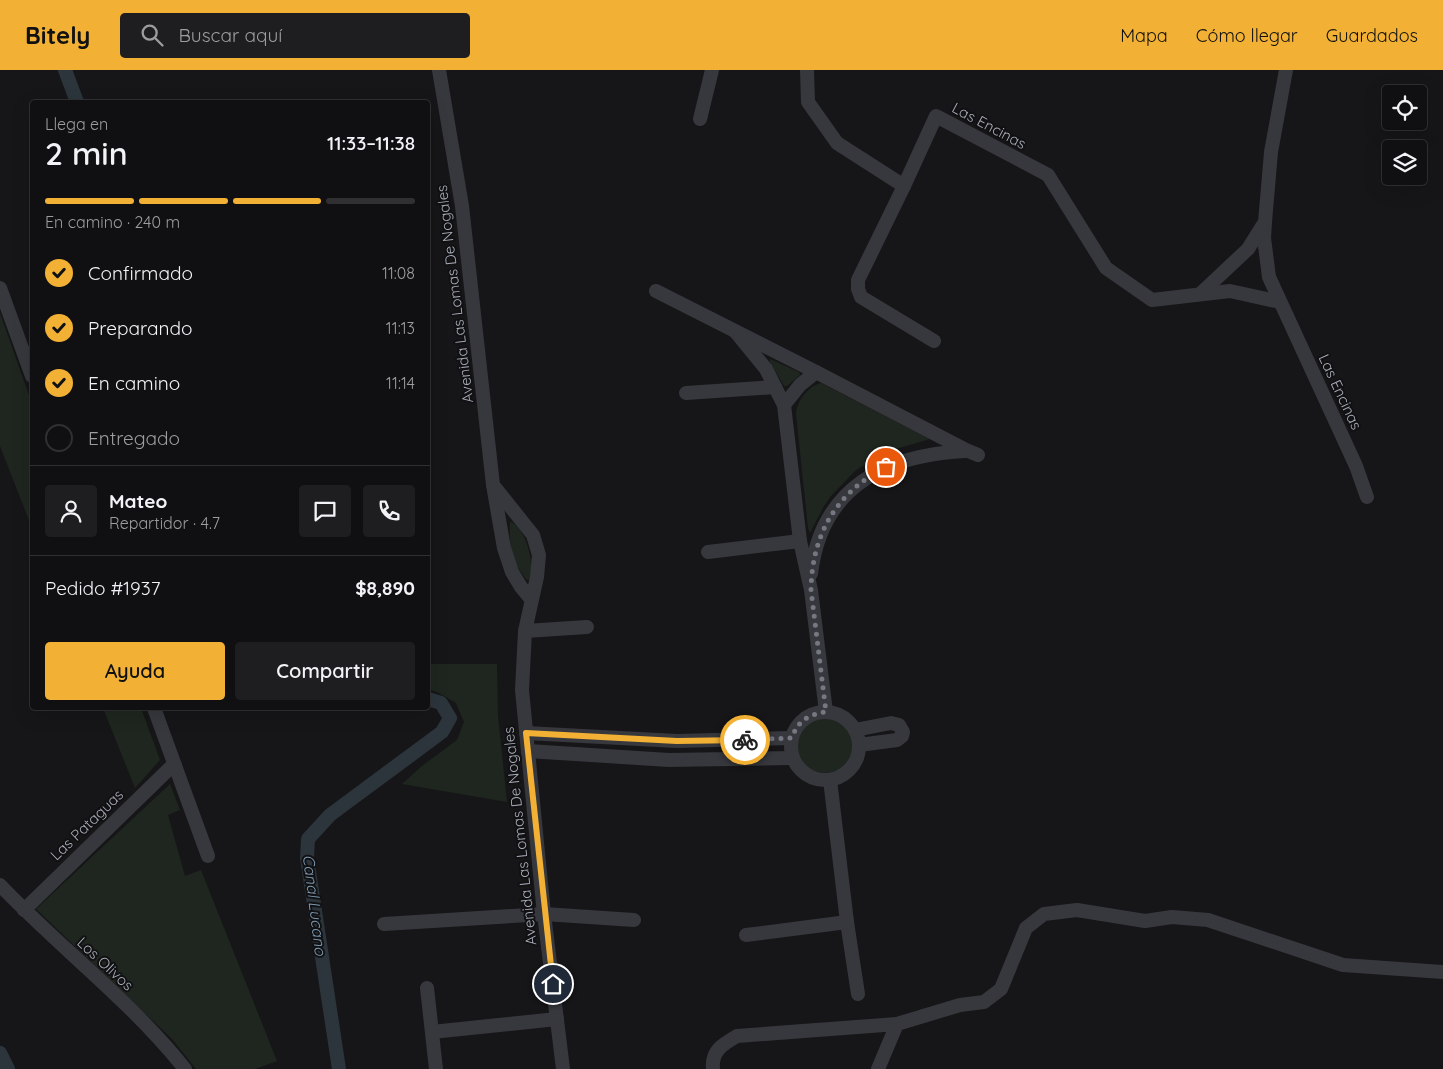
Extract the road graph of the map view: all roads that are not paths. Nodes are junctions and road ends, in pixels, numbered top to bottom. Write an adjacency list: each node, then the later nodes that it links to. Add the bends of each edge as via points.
1 (439, 70): 19 (street, Avenida Las Lomas De Nogales, via 462,206)
2 (712, 70): 5 (street)
3 (807, 70): 6 (street, via 808,102 837,143)
4 (1286, 70): 7 (street, Las Encinas, via 1272,152)
5 (700, 119)
6 (904, 186): 10 (street, Las Encinas, via 936,116 1048,175 1106,268 1152,300); 13 (street, via 858,280 858,290 862,297)
7 (1265, 222): 10 (street, Las Encinas, via 1248,249); 11 (street, Las Encinas, via 1269,277)
8 (0, 288): 14 (street)
9 (656, 291): 12 (street)
10 (1200, 294): 11 (street, Las Encinas, via 1230,291)
11 (1280, 302): 20 (street, Las Encinas, via 1356,466)
12 (735, 331): 15 (street); 16 (street, via 766,369)
13 (934, 341)
14 (30, 370)
15 (816, 372): 18 (street); 23 (street, via 972,453 926,455 897,463 853,488 838,505 822,534 812,563)
16 (775, 387): 17 (street); 18 (street)
17 (686, 393)
18 (784, 405): 21 (street)
19 (493, 486): 24 (street, Avenida Las Lomas De Nogales, via 504,548 512,572); 24 (street, Avenida Las Lomas De Nogales, via 532,535 539,554)
20 (1367, 497)
21 (800, 540): 22 (street); 23 (street)
22 (708, 552)
23 (811, 590): 28 (street)
24 (531, 599): 26 (street, Avenida Las Lomas De Nogales)
25 (587, 627): 26 (street)
26 (525, 631): 30 (street, Avenida Las Lomas De Nogales, via 522,678)
27 (155, 710): 39 (street)
28 (826, 712): 29 (street, via 848,720); 32 (street, via 813,714 801,721)
29 (855, 730): 34 (street); 34 (street, via 895,724 903,732 897,740)
30 (526, 733): 31 (street); 35 (street, Avenida Las Lomas De Nogales)
31 (621, 738): 33 (street); 36 (street)
32 (792, 738): 33 (street); 37 (street)
33 (702, 741): 38 (street)
34 (859, 745): 40 (street, via 858,757 851,768)
35 (528, 751): 36 (street); 44 (street, Avenida Las Lomas De Nogales)
36 (620, 757): 38 (street)
37 (793, 758): 38 (street); 40 (street, via 805,773 817,779)
38 (702, 760)
39 (175, 765): 41 (street); 43 (street, Las Pataguas)
40 (830, 780): 46 (street)
41 (208, 856)
42 (0, 885): 43 (street, Los Olivos)
43 (24, 910): 55 (street, Los Olivos, via 155,1034)
44 (544, 914): 45 (street); 47 (street); 52 (street, Avenida Las Lomas De Nogales)
45 (634, 920)
46 (847, 922): 48 (street); 51 (street)
47 (384, 924)
48 (746, 935)
49 (1443, 972): 53 (street, via 1343,965 1208,920 1172,917 1145,922 1077,910 1044,914 1026,928 1001,989 984,1002 960,1005)
50 (427, 988): 54 (street)
51 (858, 994)
52 (557, 1019): 54 (street); 57 (street, Avenida Las Lomas De Nogales)
53 (897, 1024): 58 (street, via 737,1036 715,1053); 59 (street)
54 (432, 1032): 56 (street)
55 (186, 1069)
56 (436, 1069)
57 (563, 1069)
58 (713, 1069)
59 (878, 1069)

